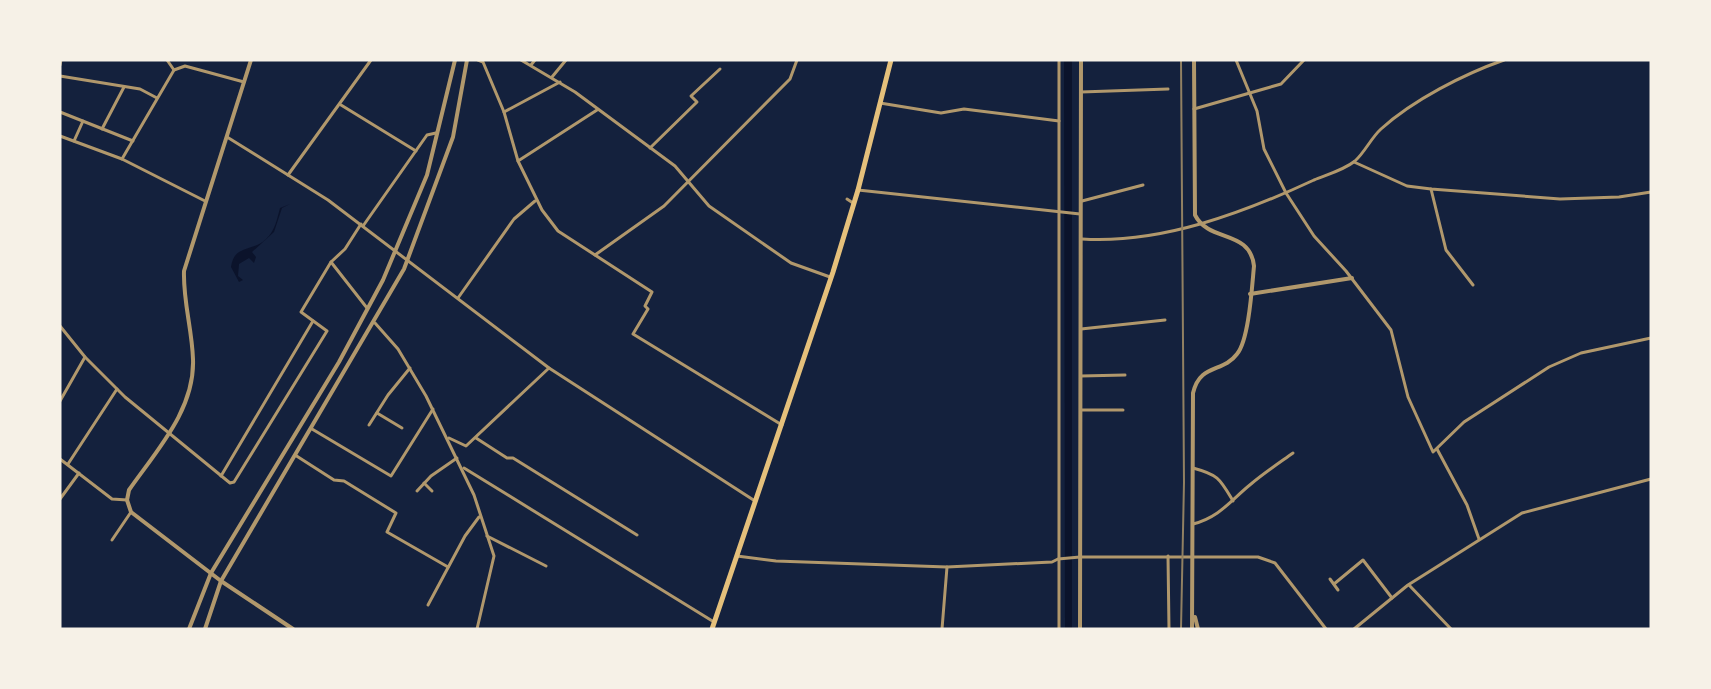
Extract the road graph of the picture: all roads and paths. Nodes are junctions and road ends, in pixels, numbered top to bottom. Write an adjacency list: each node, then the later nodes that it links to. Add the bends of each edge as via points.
1 (61, 60): 19 (street)
2 (167, 60): 22 (street)
3 (251, 60): 25 (street)
4 (371, 60): 33 (street)
5 (455, 60): 41 (street)
6 (467, 60): 70 (street, via 453,137)
7 (478, 60): 37 (street, via 483,62)
8 (521, 60): 20 (street)
9 (535, 60): 20 (street)
10 (566, 60): 24 (street)
11 (797, 60): 52 (street, via 790,79)
12 (891, 60): 32 (main road)
13 (1059, 60): 39 (street)
14 (1081, 60): 29 (street)
15 (1194, 60): 34 (street)
16 (1236, 60): 30 (street)
17 (1304, 60): 30 (street, via 1281,84)
18 (1504, 60): 50 (street, via 1441,89 1396,118)
19 (60, 65)
20 (531, 65): 24 (street)
21 (720, 69): 46 (street, via 691,96 697,102)
22 (174, 70): 25 (street, via 185,66); 31 (street)
23 (60, 76): 27 (street)
24 (552, 76): 26 (street)
25 (244, 82): 43 (street)
26 (560, 82): 35 (street); 37 (street)
27 (124, 87): 31 (street); 40 (street)
28 (1168, 89): 29 (street)
29 (1082, 92): 61 (street)
30 (1250, 93): 34 (street); 57 (street, via 1264,149)
31 (157, 99): 45 (street)
32 (880, 103): 39 (street, via 941,113 964,109); 55 (main road)
33 (340, 104): 47 (street); 51 (street)
34 (1194, 109): 65 (street, via 1193,205)
35 (598, 110): 46 (street); 49 (street)
36 (60, 112): 38 (street)
37 (504, 112): 49 (street)
38 (82, 121): 40 (street); 44 (street)
39 (1059, 121): 63 (street)
40 (102, 129): 45 (street)
41 (438, 133): 47 (street, via 427,135); 68 (street, via 427,175)
42 (60, 136): 44 (street)
43 (226, 137): 51 (street); 59 (street)
44 (74, 141): 48 (street)
45 (133, 141): 48 (street)
46 (650, 148): 52 (street)
47 (416, 151): 66 (street)
48 (122, 159): 59 (street)
49 (518, 161): 60 (street)
50 (1354, 162): 54 (street, via 1407,186); 57 (street)
51 (288, 175): 66 (street)
52 (688, 180): 69 (street, via 664,206); 72 (street, via 710,206 791,263)
53 (1143, 185): 61 (street)
54 (1431, 189): 56 (street, via 1560,199); 74 (street, via 1446,250)
55 (858, 190): 62 (main road); 63 (street)
56 (1651, 192)
57 (1286, 193): 65 (street); 73 (street, via 1314,236)
58 (847, 199): 62 (street)
59 (205, 201): 99 (street, via 184,271 192,381 183,409)
60 (535, 201): 69 (street, via 558,231); 76 (street, via 514,219)
61 (1082, 201): 64 (street)
62 (854, 205): 72 (main road)
63 (1062, 213): 64 (street); 131 (street)
64 (1080, 214): 67 (street)
65 (1199, 223): 67 (street, via 1194,227 1106,240); 75 (street, via 1212,233 1238,240 1250,250 1254,266)
66 (362, 225): 68 (street); 71 (street)
67 (1082, 238): 82 (street)
68 (396, 252): 70 (street); 77 (street)
69 (595, 255): 96 (street, via 652,292 645,306 648,309 633,334)
70 (408, 260): 76 (street); 80 (street)
71 (331, 262): 77 (street); 79 (street, via 301,312)
72 (832, 278): 96 (main road)
73 (1352, 278): 75 (street); 102 (street, via 1391,330 1417,421 1433,452)
74 (1473, 285)
75 (1250, 294): 109 (street, via 1238,353 1229,362 1205,372 1194,388)
76 (458, 298): 86 (street)
77 (368, 309): 135 (street)
78 (1166, 320): 82 (street)
79 (314, 321): 111 (street); 111 (street, via 327,331 234,482)
80 (375, 323): 85 (street); 98 (street)
81 (60, 326): 84 (street)
82 (1082, 329): 88 (street)
83 (1651, 338): 102 (street, via 1581,353 1549,367 1464,422)
84 (85, 357): 89 (street); 90 (street)
85 (410, 368): 91 (street); 94 (street)
86 (549, 368): 101 (street); 118 (street)
87 (1125, 375): 88 (street)
88 (1081, 376): 92 (street)
89 (117, 389): 99 (street); 107 (street)
90 (60, 401)
91 (433, 409): 98 (street, via 391,476); 100 (street)
92 (1081, 410): 93 (street); 129 (street)
93 (1123, 410)
94 (377, 413): 95 (street); 97 (street)
95 (369, 425)
96 (782, 425): 118 (main road)
97 (402, 428)
98 (312, 429): 104 (street)
99 (169, 433): 111 (street); 117 (street, via 129,490)
100 (447, 438): 101 (street, via 466,446); 105 (street)
101 (476, 438): 123 (street)
102 (1437, 449): 126 (street, via 1467,505)
103 (1293, 453): 119 (street)
104 (295, 455): 133 (street, via 396,513 387,532); 137 (street)
105 (457, 458): 108 (street); 113 (street)
106 (60, 459): 107 (street)
107 (68, 464): 110 (street)
108 (462, 467): 121 (street); 144 (street)
109 (1193, 468): 119 (street, via 1214,474 1227,486); 122 (street)
110 (79, 473): 116 (street); 117 (street, via 112,499)
111 (221, 476)
112 (1651, 479): 126 (street, via 1522,513)
113 (424, 483): 114 (street); 115 (street)
114 (417, 491)
115 (432, 491)
116 (60, 499)
117 (127, 500): 120 (street)
118 (756, 501): 127 (main road)
119 (1233, 501): 122 (street, via 1211,518)
120 (131, 512): 125 (street); 135 (street)
121 (479, 517): 124 (street); 133 (street)
122 (1193, 524): 130 (street)
123 (637, 535)
124 (487, 536): 132 (street); 148 (street, via 494,556)
125 (112, 540)
126 (1479, 540): 139 (street)
127 (736, 556): 134 (street); 144 (main road)
128 (1168, 556): 129 (street); 130 (street); 152 (street)
129 (1078, 557): 131 (street); 151 (street)
130 (1193, 557): 143 (street); 155 (street, via 1270,559)
131 (1058, 559): 134 (street); 150 (street)
132 (546, 566)
133 (448, 567): 142 (street)
134 (947, 567): 149 (street)
135 (210, 573): 137 (street); 145 (street)
136 (1330, 579): 138 (street)
137 (221, 581): 146 (street); 147 (street)
138 (1334, 584): 140 (street); 141 (street, via 1363,560)
139 (1408, 585): 141 (street); 157 (street)
140 (1338, 590)
141 (1392, 598): 156 (street)
142 (428, 605)
143 (1194, 614): 153 (street); 154 (street)
144 (713, 626)
145 (189, 629)
146 (205, 629)
147 (293, 629)
148 (477, 629)
149 (942, 629)
150 (1059, 629)
151 (1080, 629)
152 (1170, 629)
153 (1192, 629)
154 (1198, 629)
155 (1326, 629)
156 (1354, 629)
157 (1451, 629)

